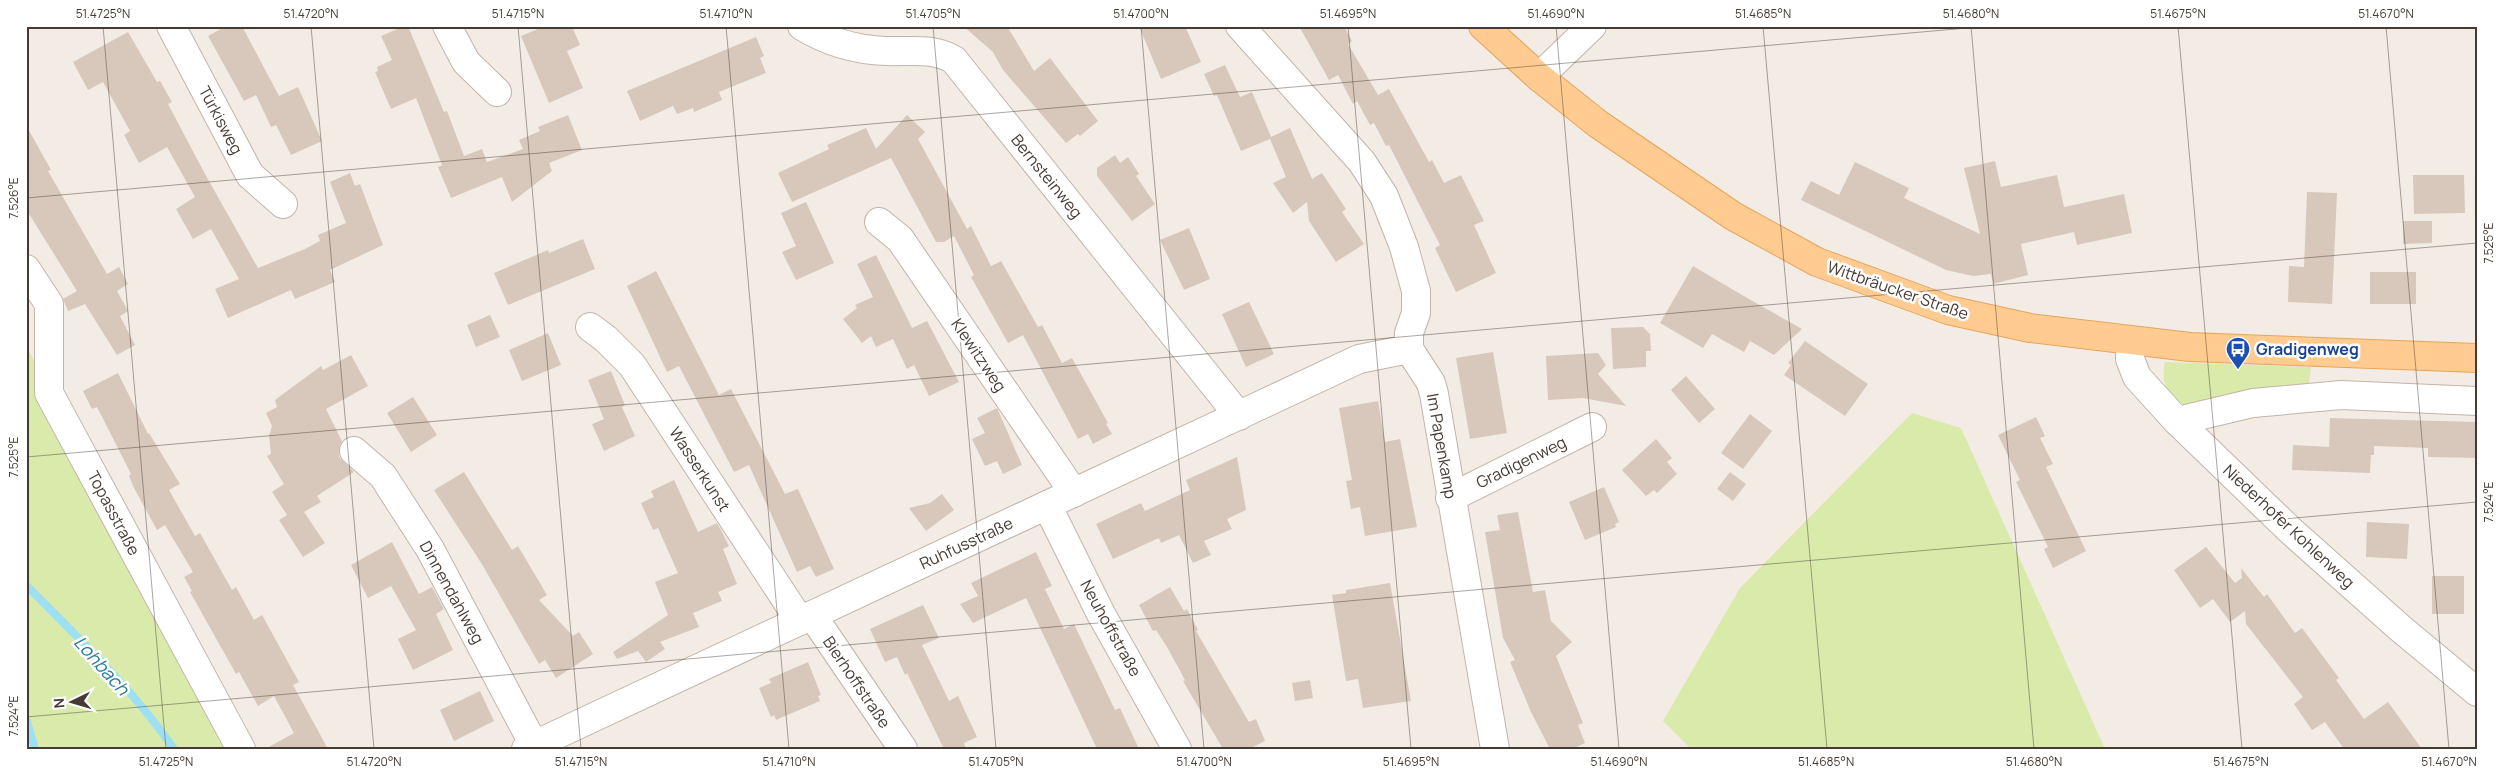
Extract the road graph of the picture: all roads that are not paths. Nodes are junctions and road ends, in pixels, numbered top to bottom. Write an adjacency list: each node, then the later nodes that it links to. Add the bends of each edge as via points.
1 (171, 26): 9 (street, Türkisweg, via 250,175)
2 (446, 26): 8 (street, via 466,62)
3 (802, 26): 17 (street, Bernsteinweg, via 814,34 851,47 933,52 954,60)
4 (1240, 26): 14 (street, via 1362,162 1384,196 1404,246 1416,291 1416,313 1409,333)
5 (1483, 26): 7 (main road, Wittbräucker Straße)
6 (1592, 26): 7 (street)
7 (1539, 77): 13 (main road, Wittbräucker Straße, via 1598,124 1733,216 1817,262 1948,310 2030,328)
8 (497, 92)
9 (282, 204)
10 (879, 222): 21 (street, Klewitzweg, via 900,239)
11 (26, 269): 27 (street, Topasstraße, via 49,304 49,392)
12 (590, 327): 24 (street, Wasserkunst, via 632,365)
13 (2131, 342): 15 (main road, Wittbräucker Straße, via 2246,350); 18 (street, Niederhofer Kohlenweg, via 2130,359 2137,377)
14 (1409, 349): 17 (street, Ruhfusstraße, via 1359,359); 22 (street, Im Papenkamp, via 1431,383)
15 (2477, 358)
16 (2477, 401): 18 (street, via 2341,395 2253,403)
17 (1239, 416): 21 (street, Ruhfusstraße)
18 (2177, 421): 25 (street, Niederhofer Kohlenweg, via 2291,530)
19 (1592, 427): 22 (street, Gradigenweg)
20 (354, 451): 26 (street, Dinnendahlweg, via 383,476 430,549)
21 (1074, 493): 23 (street, Ruhfusstraße)
22 (1450, 498): 30 (street, Im Papenkamp)
23 (1047, 505): 24 (street, Ruhfusstraße); 29 (street, Neuhoffstraße, via 1101,614)
24 (806, 618): 26 (street, Ruhfusstraße); 28 (street, Bierhoffstraße)
25 (2477, 692)
26 (530, 747)
27 (241, 749)
28 (902, 749)
29 (1177, 749)
30 (1495, 749)

